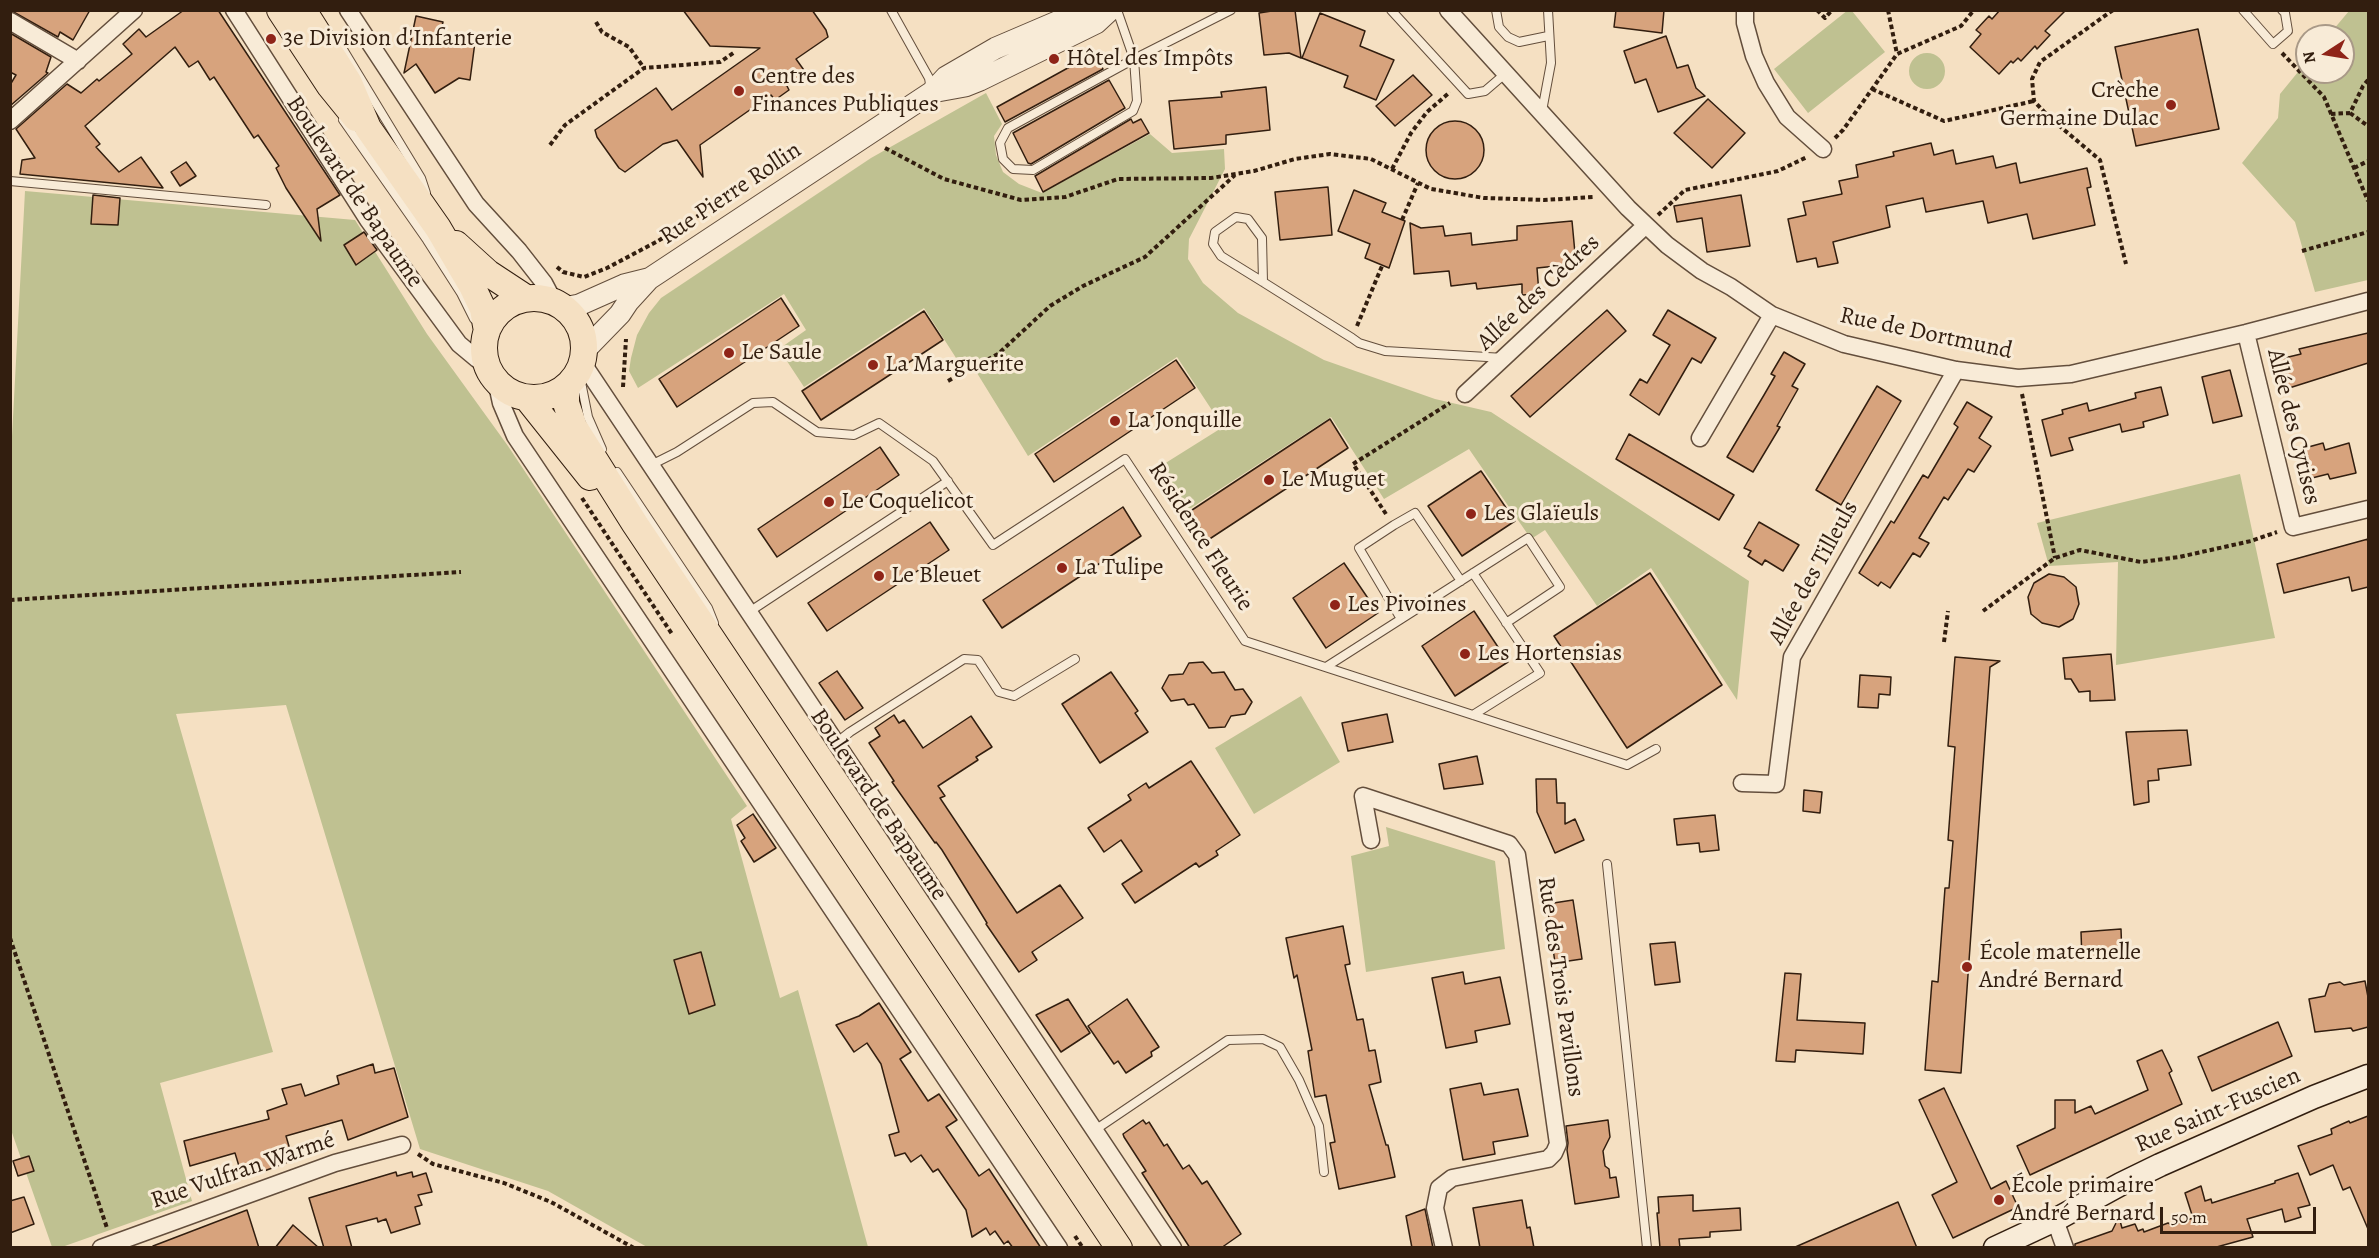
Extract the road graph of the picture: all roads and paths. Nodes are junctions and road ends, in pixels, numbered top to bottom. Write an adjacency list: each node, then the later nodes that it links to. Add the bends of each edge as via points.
1 (134, 10): 30 (street)
2 (234, 10): 75 (street, Boulevard de Bapaume, via 375,229 459,344 477,359)
3 (280, 10): 44 (main road, Boulevard de Bapaume, via 330,86)
4 (303, 10): 44 (main road, Boulevard de Bapaume, via 349,82)
5 (348, 10): 70 (street, via 476,204 519,251)
6 (891, 10): 37 (lane, via 925,70)
7 (1086, 10): 37 (street, Rue Pierre Rollin, via 996,48 946,77)
8 (1110, 10): 37 (street, Rue Pierre Rollin, via 1096,23 980,80)
9 (1117, 10): 29 (lane)
10 (1232, 10): 29 (lane)
11 (1391, 10): 35 (lane)
12 (1448, 10): 33 (street, Rue de Dortmund)
13 (1496, 10): 24 (lane, via 1499,27 1508,37 1519,42)
14 (1548, 10): 24 (lane)
15 (1745, 10): 47 (street, via 1754,56 1766,83 1787,117)
16 (1817, 10): 17 (path, via 1825,18)
17 (1832, 10)
18 (1888, 10): 28 (path)
19 (2114, 10): 38 (path, via 2040,62 2032,79)
20 (2243, 10): 26 (lane)
21 (2282, 10): 26 (lane, via 2288,31)
22 (10, 21): 30 (street)
23 (596, 22): 32 (path, via 602,32 629,47)
24 (1548, 36): 39 (lane, via 1551,63)
25 (335, 38): 60 (lane, via 421,178)
26 (2273, 44): 41 (path, via 2324,97)
27 (735, 52): 32 (path, via 720,62)
28 (1897, 54)
29 (1134, 59): 29 (lane, via 1008,128 1000,143 1003,159 1013,169 1033,170 1133,111 1137,101)
30 (78, 61): 42 (street)
31 (302, 61): 75 (lane, via 461,294)
32 (644, 68): 46 (path, via 565,125)
33 (1506, 73): 35 (lane, via 1485,91 1468,94); 39 (street, Rue de Dortmund)
34 (2368, 80): 40 (path)
35 (1460, 84): 50 (path, via 1427,112)
36 (1872, 89): 38 (path, via 1944,121)
37 (932, 92): 45 (street, Rue Pierre Rollin)
38 (2034, 101): 63 (path, via 2100,160)
39 (1541, 112): 54 (street, Rue de Dortmund)
40 (2350, 113): 41 (path); 43 (path)
41 (2331, 114): 49 (path)
42 (10, 121)
43 (2368, 126)
44 (368, 128): 60 (main road, Boulevard de Bapaume)
45 (863, 136): 51 (path, via 944,179 1021,200 1065,196 1118,179); 57 (street, Rue Pierre Rollin)
46 (550, 145)
47 (1823, 149)
48 (2368, 161): 49 (path)
49 (2354, 168): 55 (path)
50 (1392, 169): 51 (path, via 1371,159 1330,154); 53 (path)
51 (1236, 174): 80 (path, via 1145,257 1050,306 998,354)
52 (10, 181): 56 (lane)
53 (1418, 183): 54 (path, via 1484,198 1544,200); 58 (path)
54 (1616, 195): 59 (street, Rue de Dortmund)
55 (2368, 201)
56 (266, 205)
57 (740, 220): 64 (path, via 704,212 658,241 584,277 563,272); 66 (street, Rue Pierre Rollin)
58 (1402, 220)
59 (1645, 226): 71 (street, Rue de Dortmund, via 1702,271); 76 (street, Allée des Cèdres)
60 (438, 228): 68 (main road, Boulevard de Bapaume, via 488,273); 75 (main road, Boulevard de Bapaume, via 483,309)
61 (2368, 232): 62 (path)
62 (2302, 251)
63 (2126, 264)
64 (554, 265)
65 (1382, 266): 74 (path)
66 (649, 279): 70 (street, Rue Pierre Rollin, via 579,304); 77 (street, Rue Pierre Rollin)
67 (1263, 282): 67 (lane, via 1221,256 1214,244 1215,232 1236,217 1248,219 1262,238); 74 (lane)
68 (526, 298): 70 (main road); 75 (main road, via 498,313)
69 (2368, 301): 72 (street, Rue de Dortmund)
70 (559, 305): 77 (main road, via 579,327)
71 (1772, 315): 78 (street, Rue de Dortmund, via 1844,344); 84 (street)
72 (2246, 333): 79 (street, Rue de Dortmund, via 2071,374); 92 (street, Allée des Cytises)
73 (626, 336): 81 (path)
74 (1352, 338): 76 (lane, via 1385,351)
75 (488, 355): 83 (main road, via 515,395); 122 (street, Boulevard de Bapaume, via 515,436)
76 (1504, 358): 82 (street, Allée des Cèdres)
77 (578, 368): 83 (main road, via 551,395); 85 (lane, via 593,432); 86 (street, Boulevard de Bapaume); 90 (main road, Boulevard de Bapaume, via 566,403 574,427)
78 (1956, 370): 79 (street, Rue de Dortmund); 110 (street, Allée des Tilleuls, via 1792,657 1776,784)
79 (2019, 378): 93 (path)
80 (948, 381)
81 (623, 387)
82 (1465, 394): 91 (path, via 1353,464)
83 (527, 398): 90 (main road, Boulevard de Bapaume, via 581,467)
84 (1700, 438)
85 (608, 458)
86 (651, 465): 88 (lane, Résidence Fleurie, via 753,403 773,402 817,432 854,435 879,423 933,461); 100 (street, Boulevard de Bapaume)
87 (615, 468): 106 (lane, via 708,608)
88 (948, 481): 100 (lane); 105 (lane, Résidence Fleurie, via 993,545 1125,459 1245,641)
89 (2368, 509): 92 (street, Allée des Cytises)
90 (635, 525): 106 (main road, Boulevard de Bapaume)
91 (1394, 525): 96 (lane, via 1415,513); 101 (lane, via 1359,548)
92 (2293, 527): 93 (path, via 2251,542 2150,561 2080,550)
93 (2055, 558): 99 (path)
94 (460, 572): 97 (path)
95 (1473, 573): 96 (lane); 102 (lane); 102 (lane, via 1528,538 1560,587)
96 (1461, 581): 101 (lane)
97 (10, 600)
98 (1948, 611): 103 (path)
99 (1983, 611)
100 (749, 612): 108 (street, Boulevard de Bapaume)
101 (1401, 619): 105 (lane)
102 (1506, 623): 107 (lane, via 1540,674)
103 (1944, 642)
104 (1075, 659): 108 (lane, via 1014,696 999,692 978,660 964,658)
105 (1326, 667): 107 (lane, Résidence Fleurie)
106 (737, 676): 123 (main road, Boulevard de Bapaume)
107 (1473, 715): 109 (lane, Résidence Fleurie, via 1627,765)
108 (836, 743): 115 (street, Boulevard de Bapaume)
109 (1656, 749)
110 (1742, 783)
111 (1371, 840): 125 (street, Rue des Trois Pavillons, via 1363,796 1509,844 1517,855 1558,1144 1548,1159 1452,1178 1439,1188 1435,1208)
112 (1607, 864): 126 (lane)
113 (10, 938): 120 (path)
114 (2368, 1076): 118 (main road, Rue Saint-Fuscien, via 2160,1165)
115 (1095, 1130): 117 (lane, via 1228,1040 1263,1039 1280,1047 1299,1080 1319,1126); 124 (street, Boulevard de Bapaume)
116 (402, 1144): 119 (street, Rue Vulfran Warmé, via 336,1163); 121 (path, via 433,1164 504,1183 552,1202)
117 (1324, 1172)
118 (2055, 1220): 127 (main road, Rue Saint-Fuscien); 128 (street)
119 (140, 1240): 120 (street, Rue Vulfran Warmé)
120 (106, 1245)
121 (634, 1248)
122 (1059, 1248)
123 (1119, 1248)
124 (1173, 1248)
125 (1444, 1248)
126 (1647, 1248)
127 (1995, 1248)
128 (2065, 1248)

